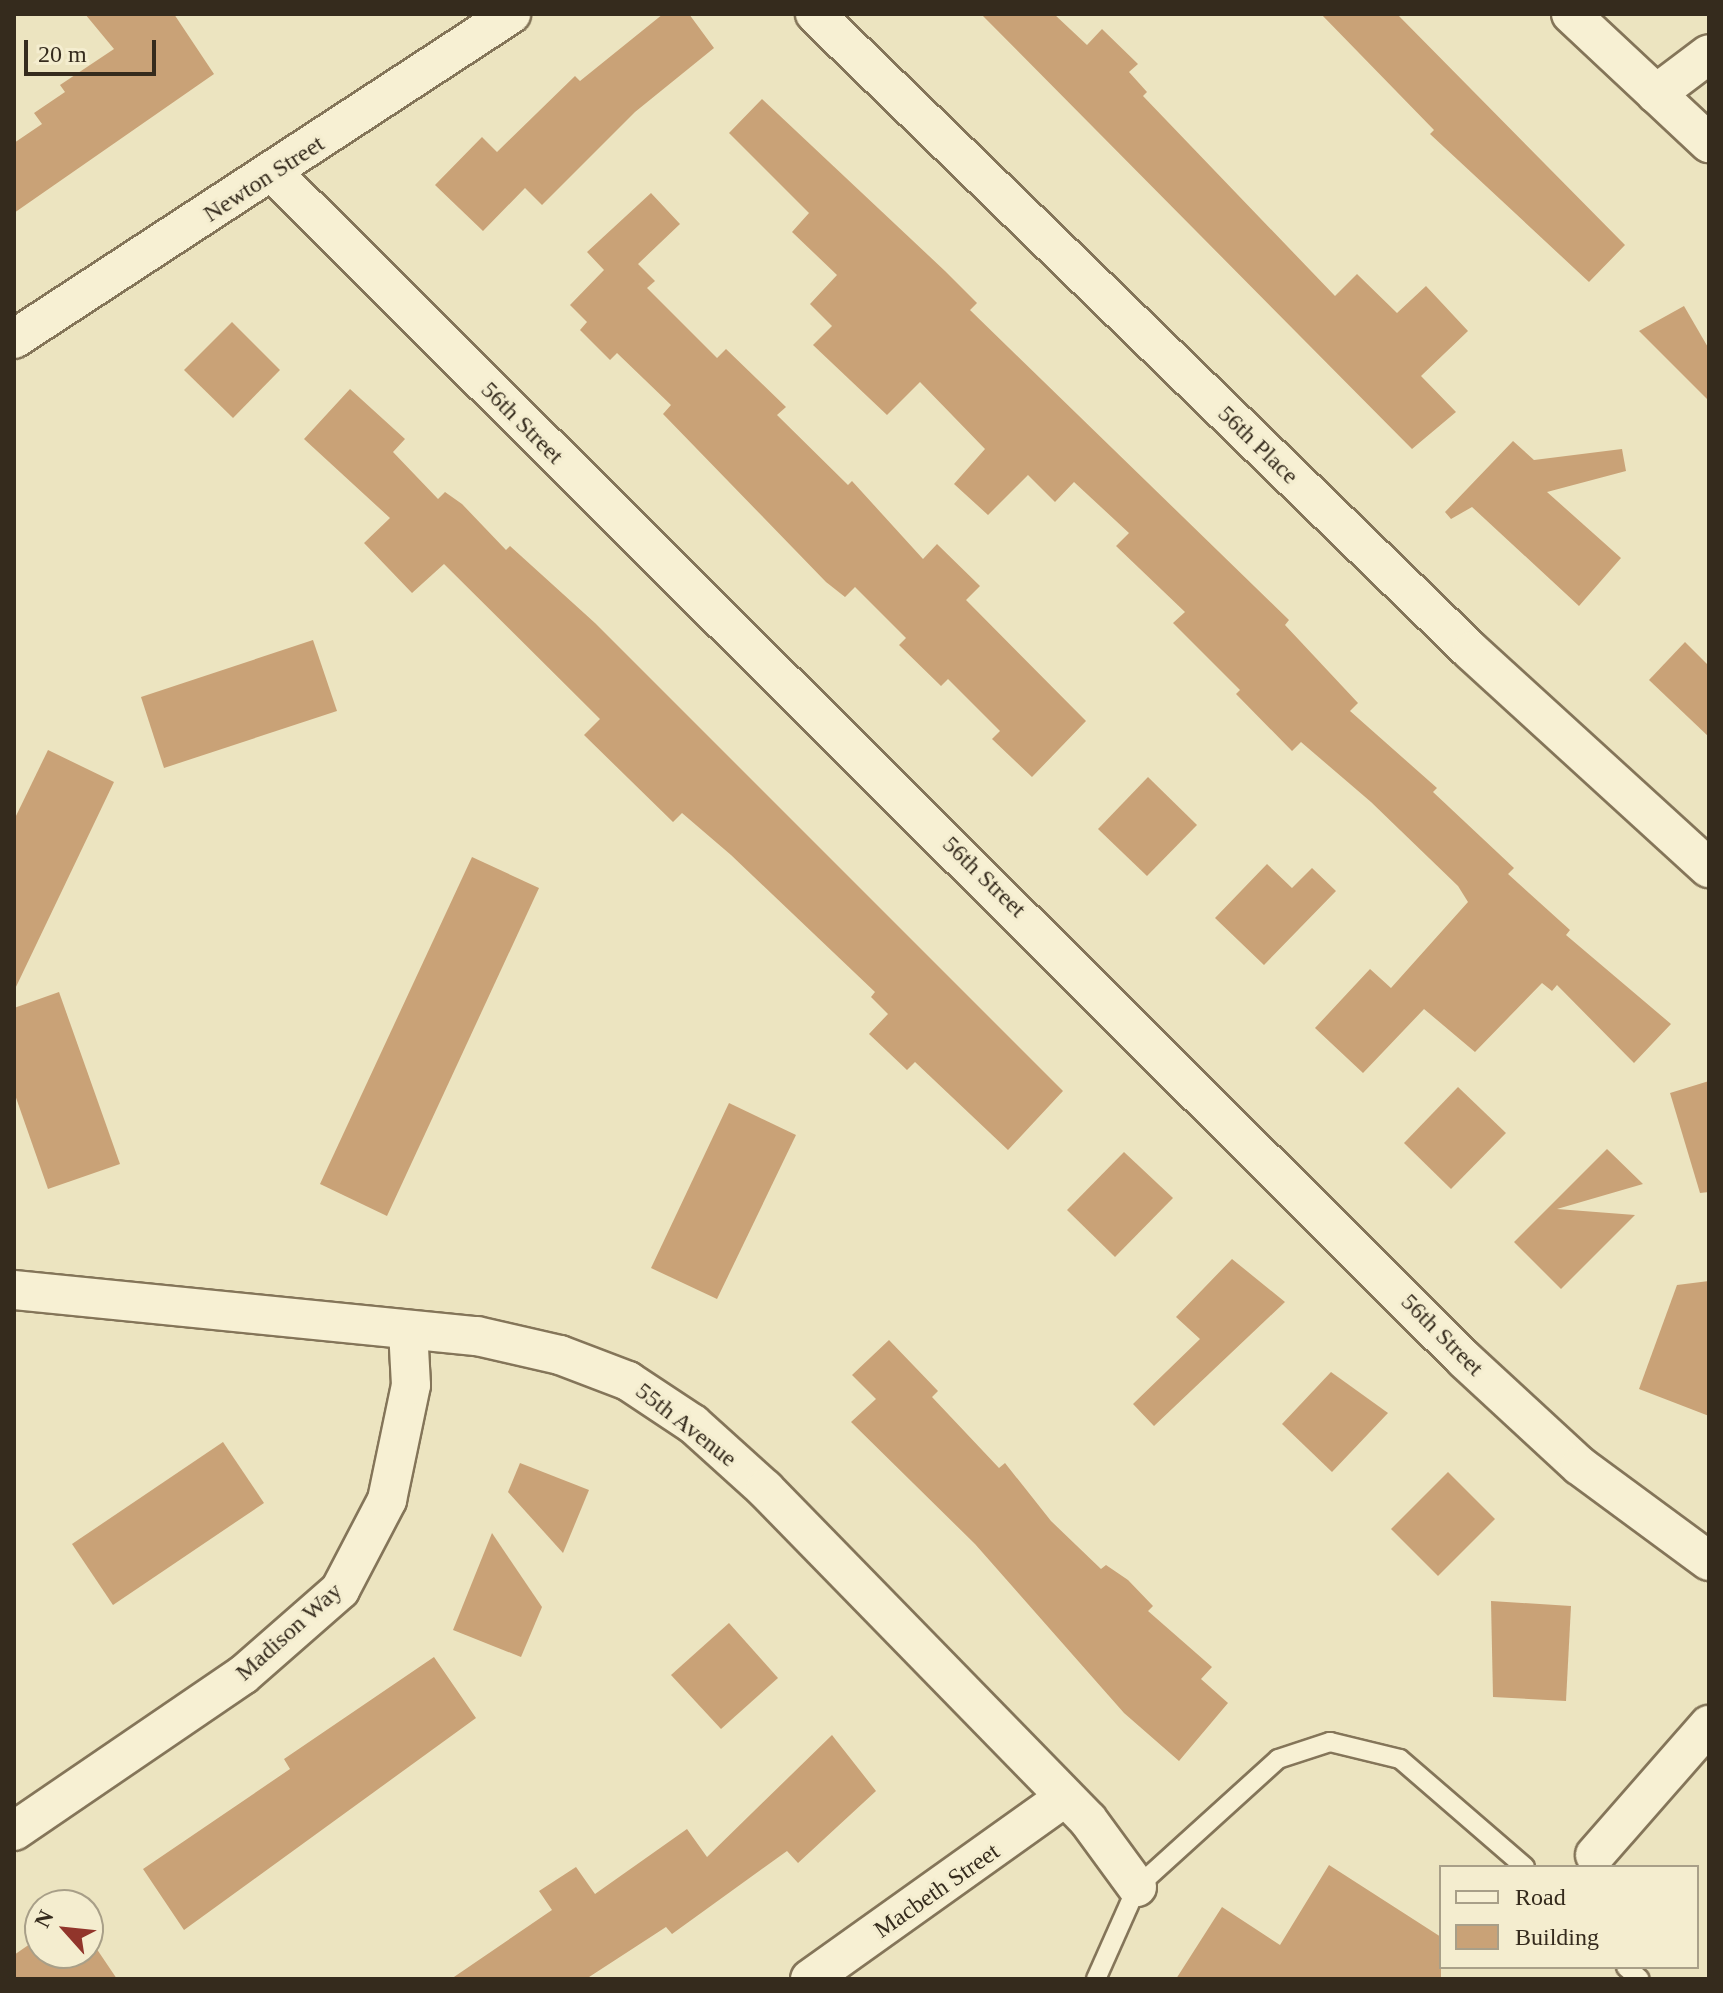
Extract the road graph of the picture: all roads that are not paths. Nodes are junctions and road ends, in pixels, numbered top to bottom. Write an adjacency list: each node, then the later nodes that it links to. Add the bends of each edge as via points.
1 (511, 14): 7 (street, Newton Street)
2 (815, 14): 9 (street, 56th Place, via 1471,651)
3 (1571, 14): 5 (street)
4 (1709, 54): 5 (street)
5 (1656, 94): 6 (street)
6 (1709, 143)
7 (275, 175): 8 (street, Newton Street); 12 (street, 56th Street, via 1465,1360 1580,1466)
8 (14, 339)
9 (1709, 868)
10 (14, 1290): 11 (street, 55th Avenue)
11 (408, 1330): 14 (street, 55th Avenue, via 560,1355 628,1381 693,1424 765,1489); 15 (street, Madison Way, via 411,1385 387,1500 340,1590 243,1675)
12 (1709, 1561)
13 (1709, 1725): 16 (street)
14 (1062, 1799): 18 (street, 55th Avenue, via 1113,1847); 19 (street, Macbeth Street)
15 (14, 1831)
16 (1589, 1861)
17 (1523, 1865): 18 (lane, via 1400,1759 1330,1742 1278,1759)
18 (1137, 1887): 20 (lane)
19 (810, 1979)
20 (1096, 1979)

